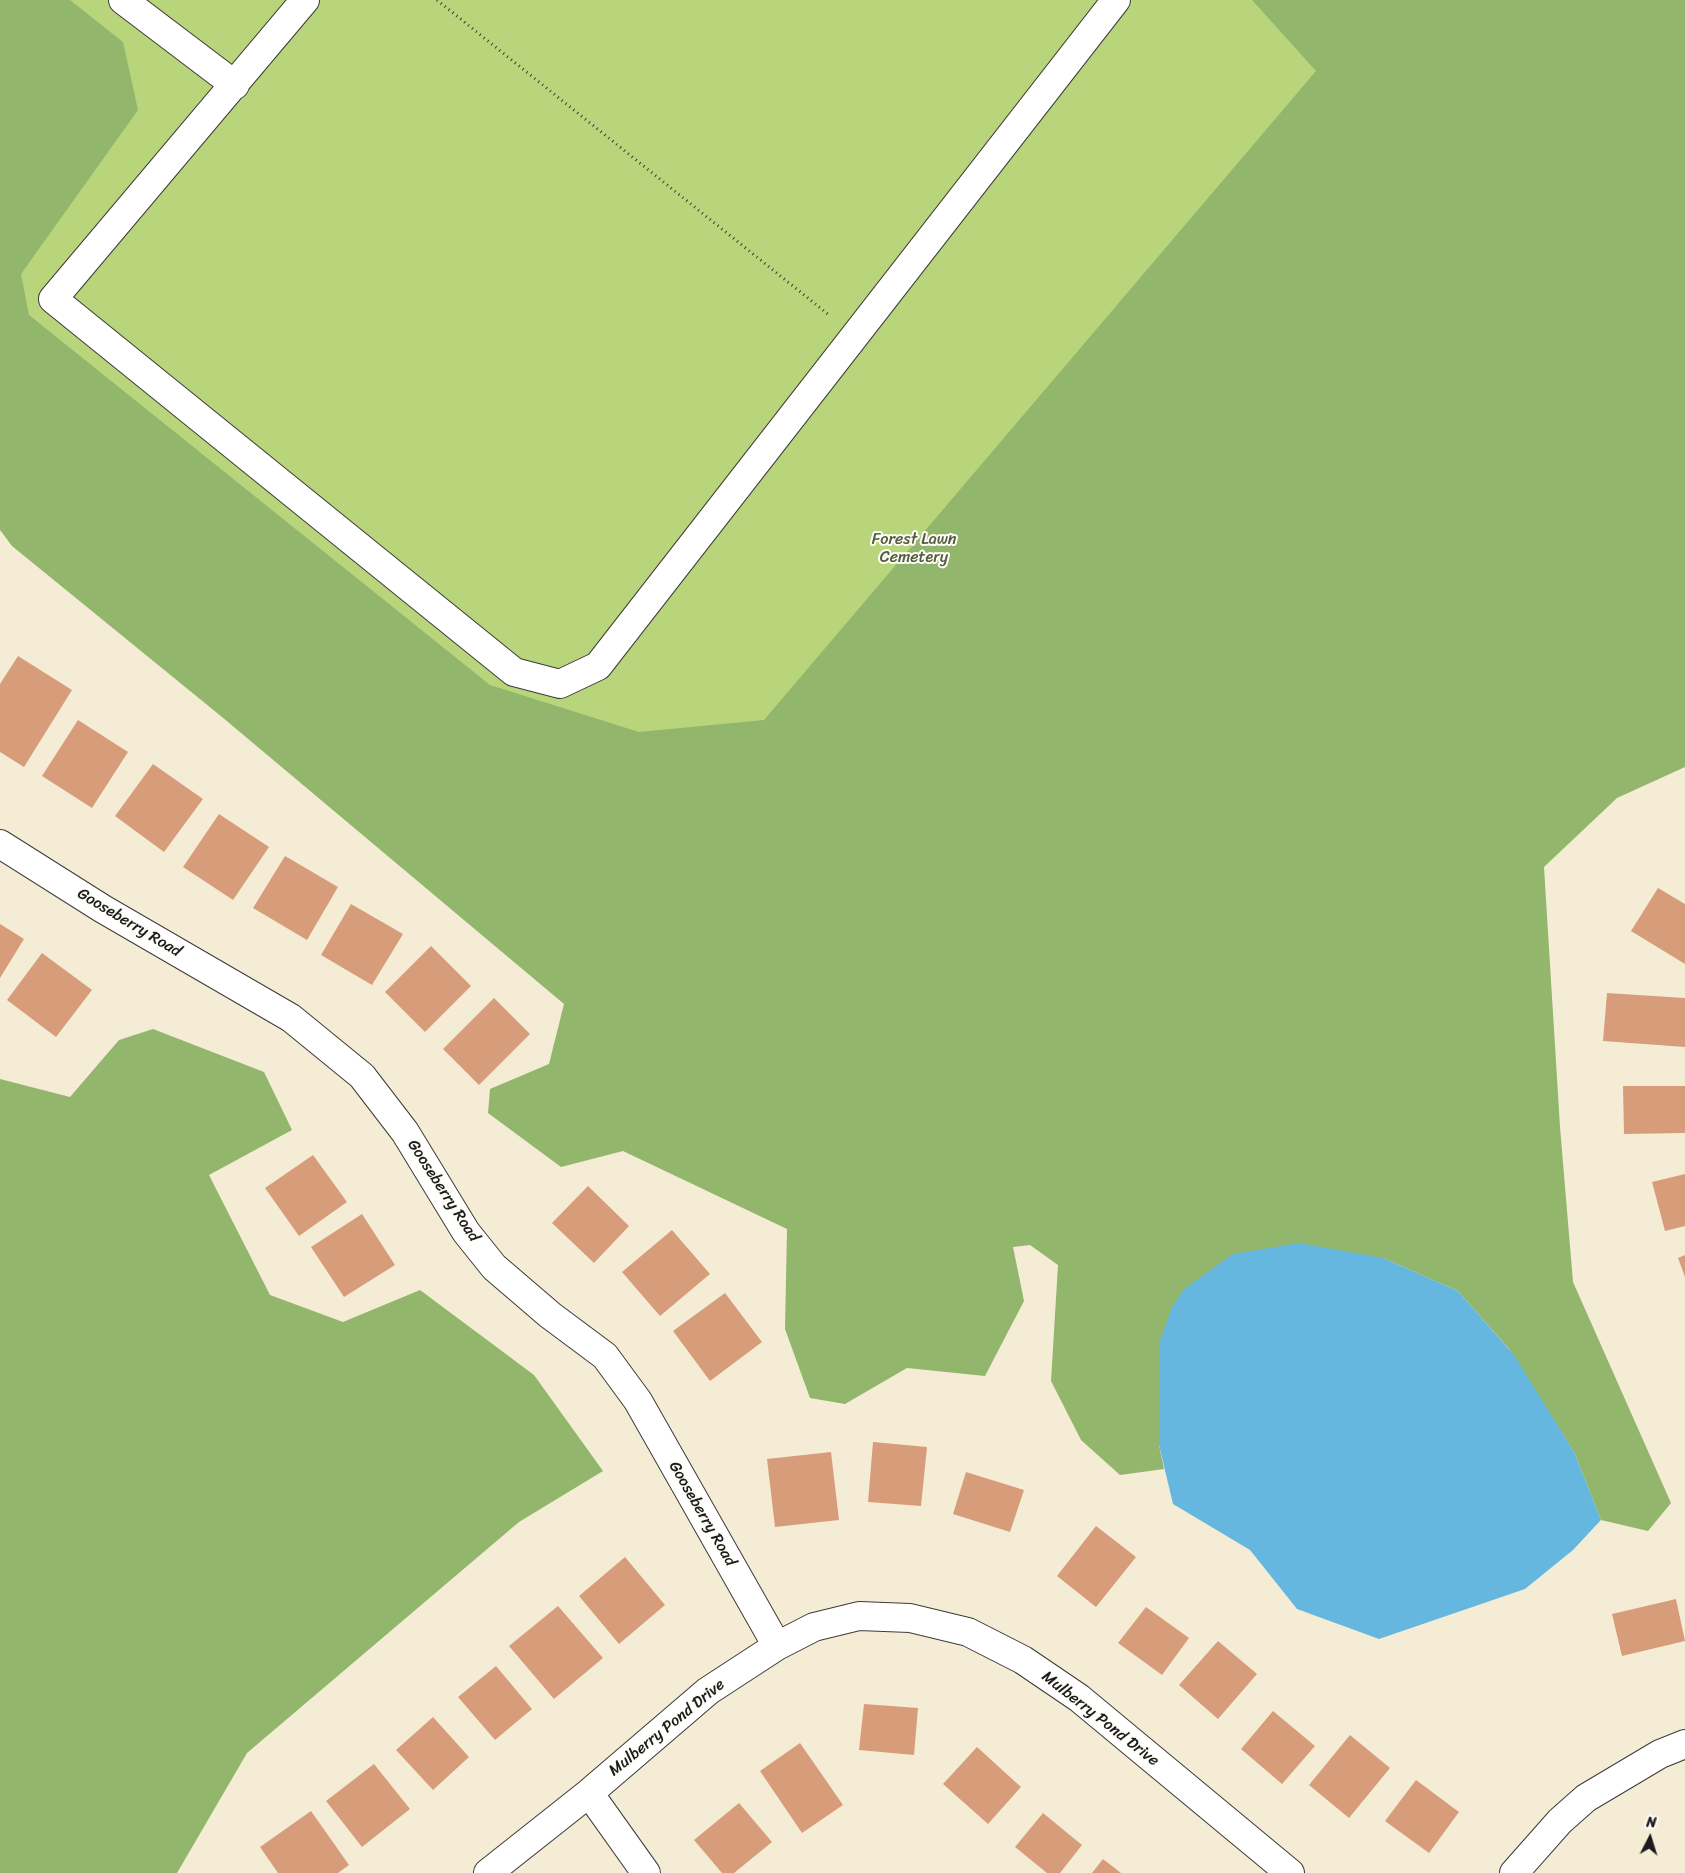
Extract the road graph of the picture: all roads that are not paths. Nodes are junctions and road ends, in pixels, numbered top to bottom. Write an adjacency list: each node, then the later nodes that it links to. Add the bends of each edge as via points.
1 (123, 0): 4 (street)
2 (305, 0): 4 (street)
3 (1116, 0): 4 (street, via 598,666 560,684 514,672 53,299)
4 (235, 85)
5 (0, 844): 6 (street, Gooseberry Road, via 103,909 291,1018 362,1076 404,1132 466,1232 494,1267 605,1356 638,1401)
6 (777, 1646): 8 (street, Mulberry Pond Drive, via 708,1691); 11 (street, Mulberry Pond Drive, via 814,1627 859,1616 910,1618 968,1632 1023,1660 1079,1698)
7 (1685, 1744): 12 (street, via 1660,1754 1586,1798 1560,1821)
8 (589, 1793): 9 (street, Mulberry Pond Drive); 10 (street)
9 (488, 1873)
10 (646, 1873)
11 (1290, 1873)
12 (1514, 1873)

